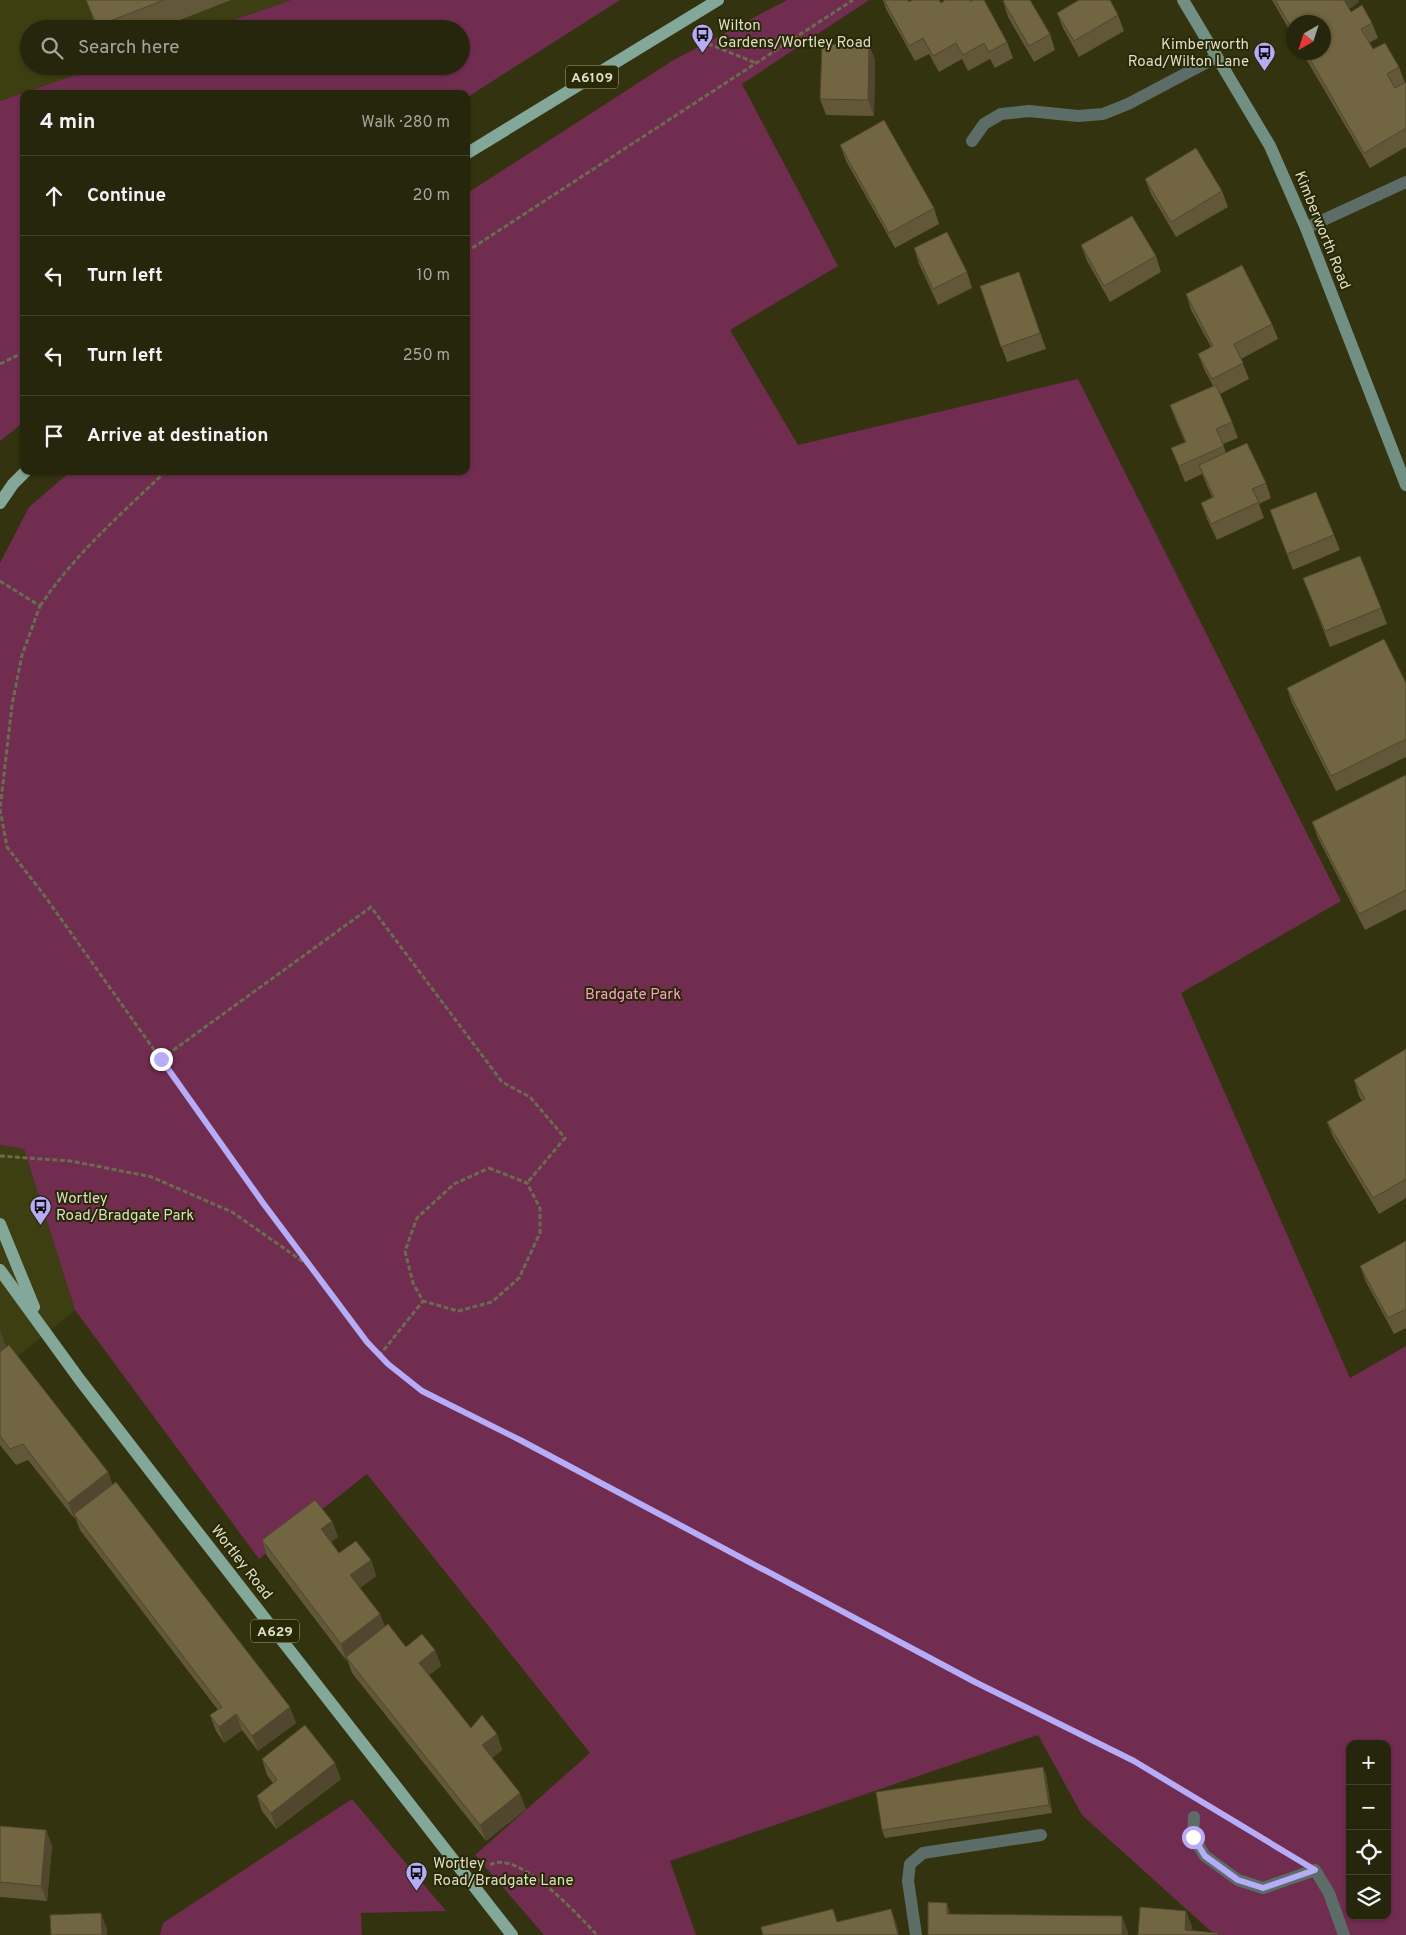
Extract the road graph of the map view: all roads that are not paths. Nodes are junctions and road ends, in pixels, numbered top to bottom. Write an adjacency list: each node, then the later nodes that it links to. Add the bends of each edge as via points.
1 (718, 0): 5 (main road, A6109)
2 (1183, 0): 3 (street, Kimberworth Road)
3 (1217, 57): 4 (street, via 1103,114 1078,116 1029,111 1001,114 984,124); 7 (street, Kimberworth Road, via 1270,146)
4 (972, 141)
5 (470, 152)
6 (1406, 182): 7 (street)
7 (1306, 228): 10 (street, Kimberworth Road)
8 (22, 475): 9 (main road)
9 (13, 484): 11 (main road); 12 (main road)
10 (1406, 485)
11 (0, 489)
12 (0, 503)
13 (0, 1224): 15 (main road, Wortley Road / A629)
14 (0, 1270): 15 (main road, Wortley Road / A629)
15 (42, 1325): 18 (main road, Wortley Road / A629, via 179,1509)
16 (1194, 1817): 20 (street, via 1193,1837 1205,1856 1238,1880 1263,1888 1315,1870 1329,1893)
17 (1041, 1835): 19 (street, via 923,1853 910,1864 908,1880)
18 (512, 1935)
19 (916, 1935)
20 (1344, 1935)

